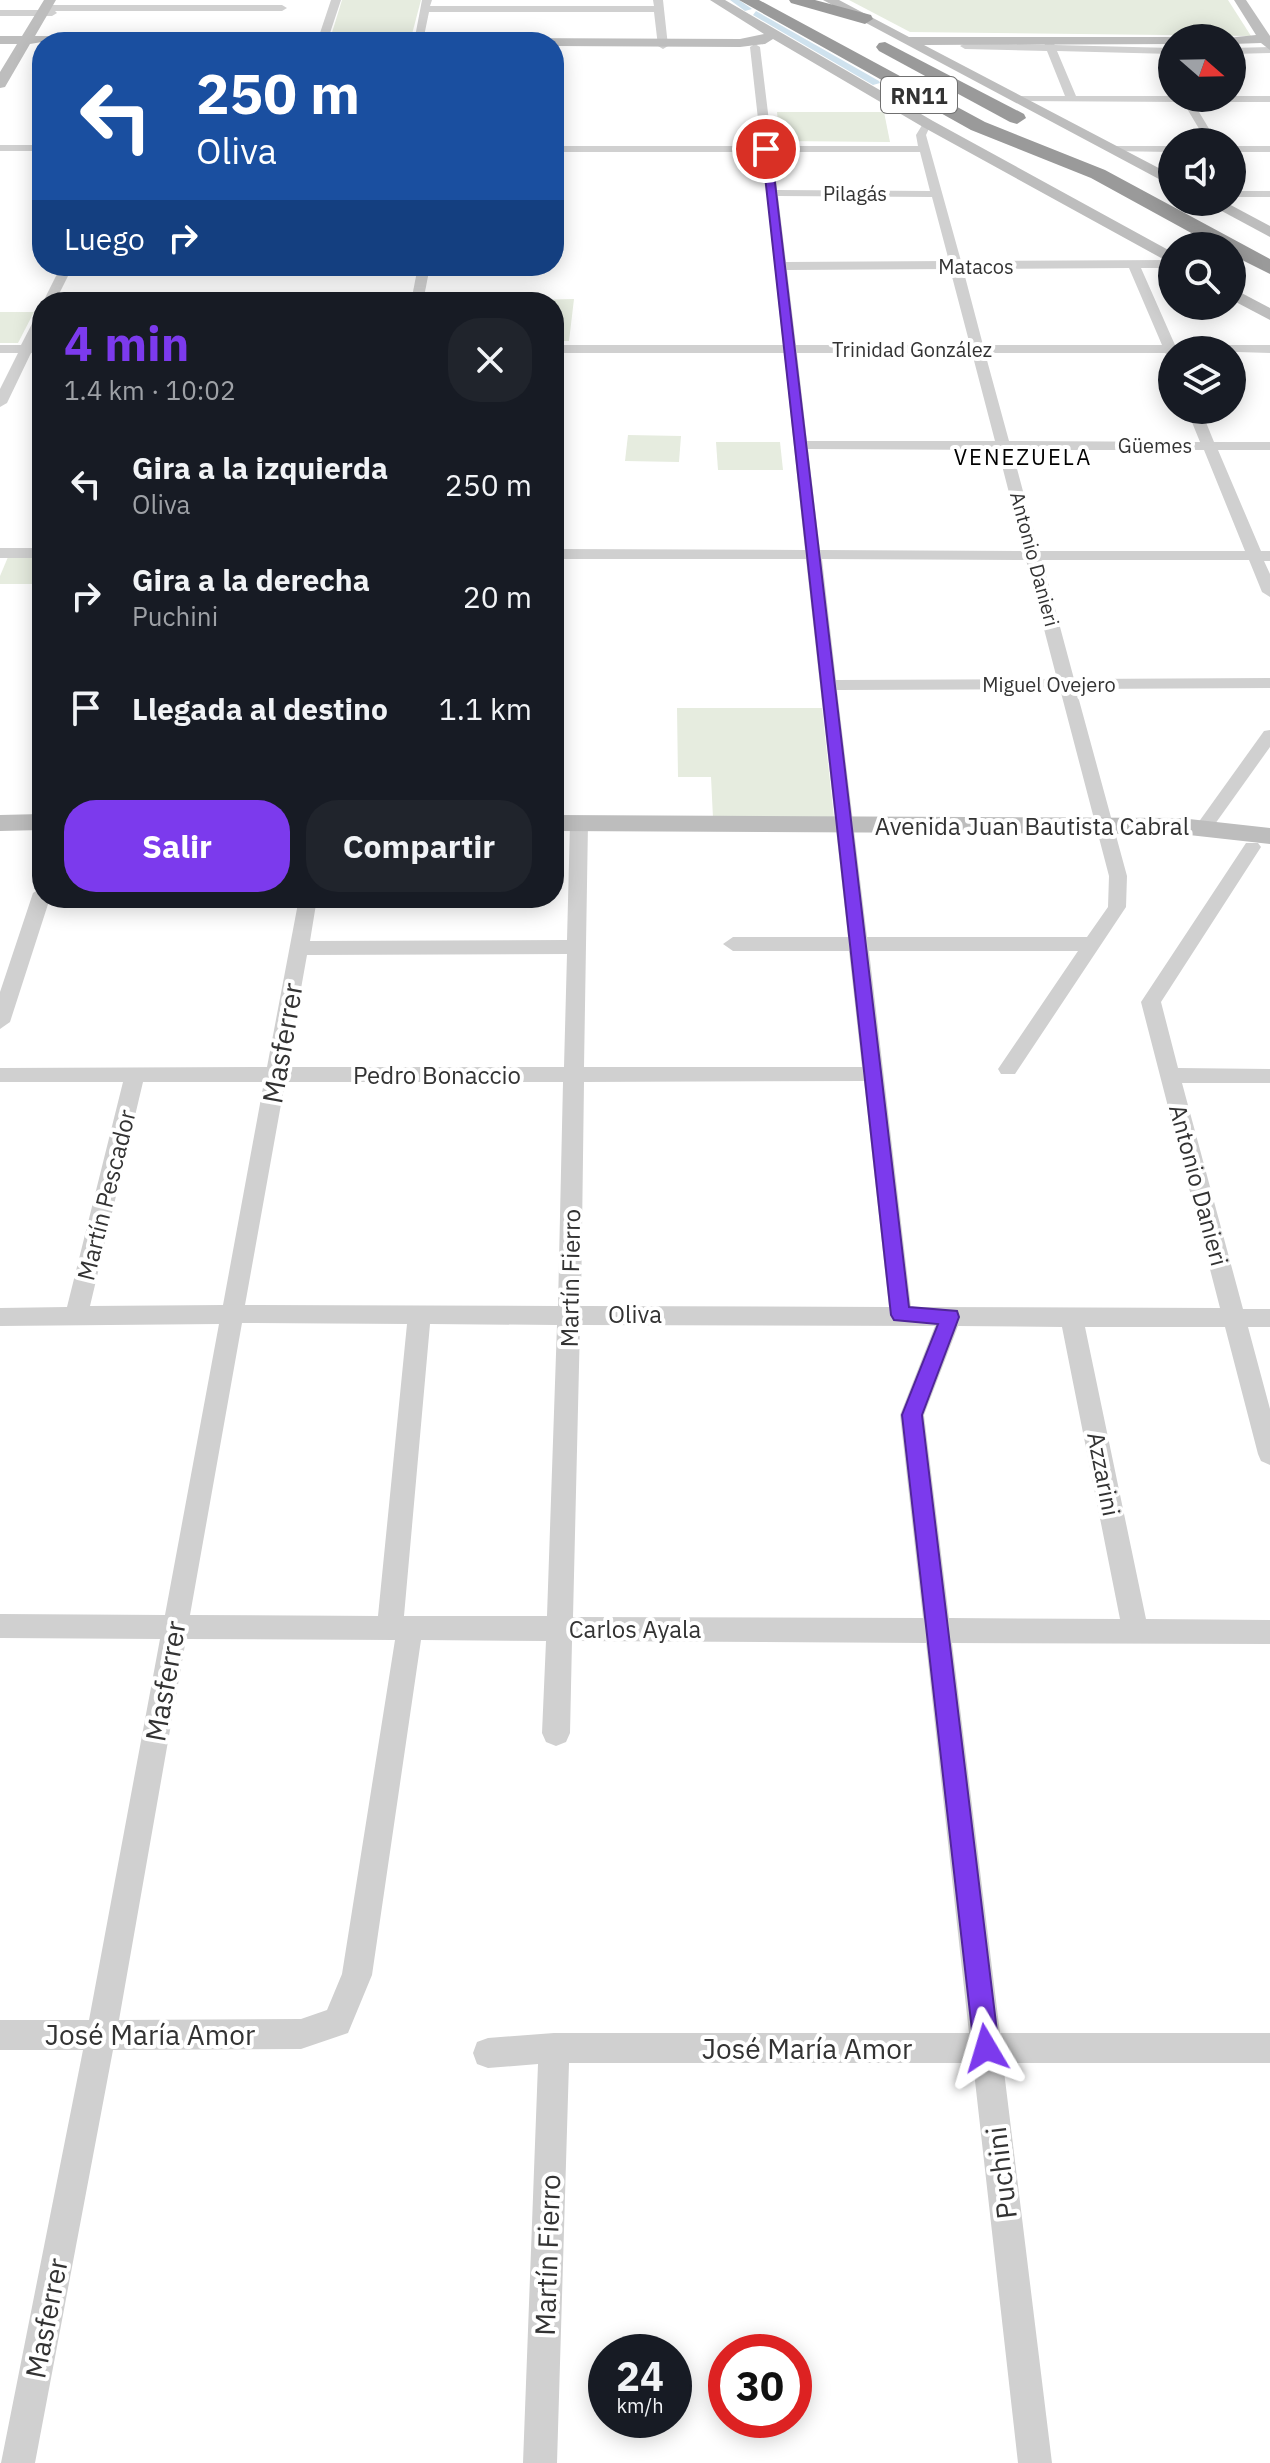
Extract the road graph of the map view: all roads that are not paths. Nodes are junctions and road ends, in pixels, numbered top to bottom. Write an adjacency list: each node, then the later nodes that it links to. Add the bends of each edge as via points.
1 (336, 0): 14 (street)
2 (716, 0): 10 (main road)
3 (797, 0): 12 (highway); 38 (highway, RN11)
4 (829, 0): 12 (main road)
5 (1240, 0): 26 (main road)
6 (426, 4): 7 (street); 15 (street)
7 (658, 4): 23 (street)
8 (51, 7): 9 (street); 11 (street); 13 (main road)
9 (282, 8)
10 (750, 8): 16 (main road); 39 (highway, RN11)
11 (0, 13)
12 (865, 19): 17 (main road)
13 (38, 32)
14 (325, 32)
15 (420, 32)
16 (772, 33): 23 (main road, via 753,42); 32 (main road)
17 (900, 38): 20 (main road); 34 (main road)
18 (0, 40): 25 (main road)
19 (1158, 40): 24 (main road)
20 (989, 42): 24 (main road); 27 (main road)
21 (1246, 42): 26 (main road)
22 (564, 43): 23 (main road)
23 (662, 44): 28 (main road); 29 (main road)
24 (1049, 44): 27 (street); 33 (street); 41 (street)
25 (31, 45): 30 (main road); 37 (main road)
26 (1268, 45): 31 (street)
27 (965, 46): 34 (main road)
28 (564, 47)
29 (755, 47): 32 (main road); 50 (street)
30 (0, 49)
31 (1246, 49)
32 (802, 50): 36 (main road)
33 (1158, 50)
34 (938, 57): 35 (main road)
35 (956, 66): 38 (highway); 40 (main road)
36 (857, 80): 39 (highway); 46 (main road)
37 (0, 84)
38 (971, 93): 45 (highway, via 979,103 967,109); 56 (highway, RN11)
39 (917, 94): 45 (highway, RN11)
40 (1021, 99): 41 (street); 52 (main road)
41 (1072, 99): 42 (street)
42 (1158, 99)
43 (1246, 99): 44 (street)
44 (1270, 99)
45 (937, 105): 56 (highway, RN11)
46 (928, 124): 51 (street, Antonio Danieri, via 921,135); 65 (main road)
47 (0, 148): 48 (street)
48 (32, 148)
49 (564, 149): 50 (street)
50 (766, 149): 51 (street); 59 (street)
51 (925, 149): 60 (street, Antonio Danieri)
52 (1112, 149): 53 (street); 57 (main road)
53 (1158, 149)
54 (1246, 149): 55 (street)
55 (1270, 149)
56 (1098, 174): 63 (highway, RN11)
57 (1158, 174)
58 (1246, 192): 61 (street)
59 (772, 193): 60 (street, Pilagás); 68 (street)
60 (939, 194): 69 (street, Antonio Danieri)
61 (1270, 194)
62 (1240, 216): 64 (main road)
63 (1205, 232)
64 (1270, 232)
65 (1158, 253)
66 (1246, 254): 71 (highway, RN11)
67 (1158, 263): 70 (street, Matacos)
68 (780, 266): 69 (street, Matacos); 82 (street)
69 (958, 266): 70 (street, Matacos); 80 (street, Antonio Danieri)
70 (1134, 266): 75 (street)
71 (1270, 268)
72 (1246, 301): 73 (main road)
73 (1270, 315)
74 (32, 336): 76 (street)
75 (1164, 336)
76 (26, 348): 77 (street); 78 (street); 85 (street)
77 (32, 348)
78 (0, 349)
79 (564, 349): 82 (street, Trinidad González)
80 (980, 349): 82 (street, Trinidad González); 84 (street, Trinidad González); 88 (street, Antonio Danieri)
81 (1270, 349): 83 (street, Trinidad González)
82 (791, 350): 87 (street)
83 (1246, 350)
84 (1158, 352)
85 (0, 403)
86 (1200, 424): 89 (street)
87 (801, 445): 88 (street, Güemes); 94 (street)
88 (1005, 445): 89 (street, Güemes); 95 (street, Antonio Danieri)
89 (1208, 445): 90 (street, Güemes); 96 (street)
90 (1270, 446)
91 (32, 553): 93 (street)
92 (564, 554): 94 (street)
93 (1, 555)
94 (813, 555): 95 (street); 100 (street)
95 (1034, 555): 96 (street); 99 (street, Antonio Danieri)
96 (1262, 556): 97 (street)
97 (1270, 592)
98 (1270, 683): 99 (street, Miguel Ovejero)
99 (1067, 684): 100 (street, Miguel Ovejero); 107 (street, Antonio Danieri)
100 (828, 685): 106 (street)
101 (1270, 735): 104 (street)
102 (32, 822): 103 (main road)
103 (0, 823)
104 (1204, 827): 107 (main road, Avenida Juan Bautista Cabral); 110 (main road, Avenida Juan Bautista Cabral)
105 (571, 829): 106 (main road, Avenida Juan Bautista Cabral); 116 (street, Martín Fierro)
106 (845, 834): 107 (main road, Avenida Juan Bautista Cabral); 115 (street)
107 (1106, 834): 110 (main road, Avenida Juan Bautista Cabral); 114 (street, Antonio Danieri, via 1118,876 1117,907)
108 (0, 842): 109 (main road)
109 (32, 842)
110 (1264, 843): 125 (street, Antonio Danieri, via 1151,1002)
111 (37, 908): 118 (street)
112 (306, 908): 117 (street, Masferrer)
113 (733, 944): 115 (street)
114 (1092, 944): 115 (street); 119 (street, Antonio Danieri)
115 (858, 945): 122 (street)
116 (578, 947): 117 (street); 124 (street, Martín Fierro)
117 (299, 948): 121 (street, Masferrer)
118 (0, 1022)
119 (1008, 1069)
120 (135, 1074): 121 (street, Pedro Bonaccio); 123 (street, Pedro Bonaccio); 132 (street, Martín Pescador)
121 (277, 1074): 124 (street, Pedro Bonaccio); 127 (street, Masferrer)
122 (874, 1074): 124 (street, Pedro Bonaccio); 130 (street)
123 (0, 1075)
124 (573, 1075): 129 (street, Martín Fierro)
125 (1170, 1075): 126 (street); 135 (street, Antonio Danieri)
126 (1270, 1076)
127 (232, 1314): 128 (street, Oliva); 132 (street, Oliva); 139 (street, Masferrer)
128 (419, 1314): 129 (street, Oliva); 140 (street)
129 (569, 1314): 130 (street, Oliva); 141 (street, Martín Fierro)
130 (901, 1315): 133 (street, Oliva)
131 (0, 1317): 132 (street, Oliva)
132 (76, 1317)
133 (950, 1317): 134 (street, Oliva); 142 (street, Puchini, via 912,1415)
134 (1072, 1317): 135 (street, Oliva); 143 (street, Azzarini)
135 (1234, 1318): 136 (street, Oliva); 137 (street, Antonio Danieri)
136 (1270, 1318)
137 (1270, 1454)
138 (0, 1626): 139 (street, Carlos Ayala)
139 (175, 1627): 140 (street, Carlos Ayala); 147 (street, Masferrer)
140 (400, 1628): 141 (street, Carlos Ayala); 147 (street, José María Amor, via 357,1975 337,2022 301,2034)
141 (561, 1629): 142 (street, Carlos Ayala); 145 (street, Martín Fierro)
142 (937, 1631): 143 (street, Carlos Ayala); 149 (street, Puchini)
143 (1136, 1632): 144 (street, Carlos Ayala)
144 (1270, 1632)
145 (556, 1733)
146 (0, 2035): 147 (street, José María Amor)
147 (101, 2035): 152 (street, Masferrer)
148 (554, 2048): 149 (street, José María Amor); 151 (street, José María Amor); 153 (street, Martín Fierro)
149 (986, 2048): 150 (street, José María Amor); 154 (street, Puchini)
150 (1270, 2048)
151 (488, 2053)
152 (18, 2463)
153 (540, 2463)
154 (1035, 2463)

